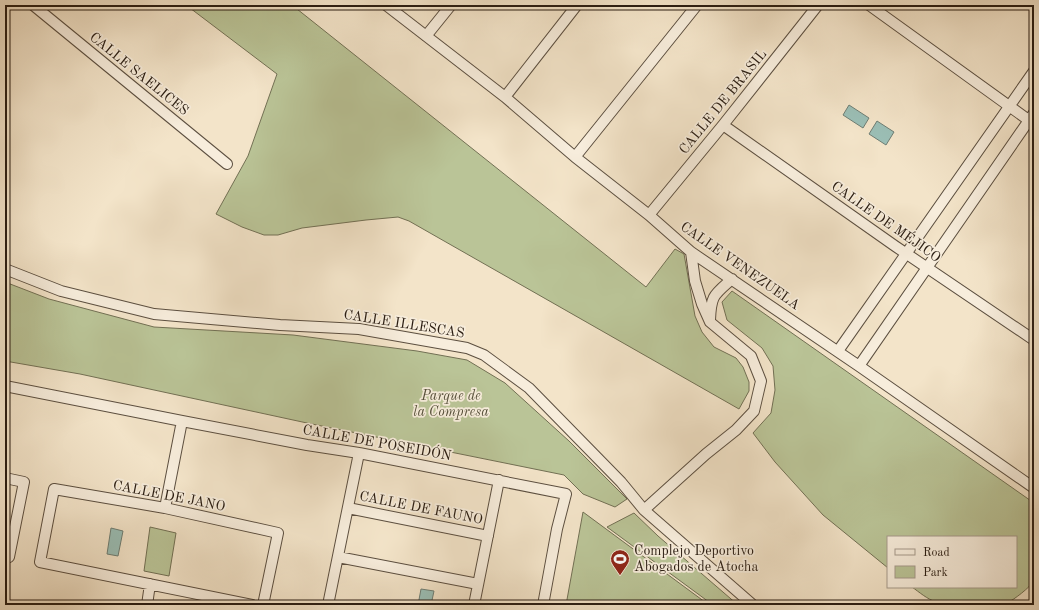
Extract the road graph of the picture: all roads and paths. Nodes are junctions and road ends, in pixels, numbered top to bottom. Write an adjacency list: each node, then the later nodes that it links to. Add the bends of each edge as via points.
1 (33, 5): 15 (street, CALLE SAELICES)
2 (386, 5): 8 (street, CALLE VENEZUELA)
3 (451, 5): 8 (street)
4 (577, 5): 10 (street)
5 (697, 5): 14 (street)
6 (818, 5): 13 (street, CALLE DE BRASIL)
7 (869, 5): 11 (street)
8 (426, 36): 10 (street, CALLE VENEZUELA)
9 (1034, 71): 11 (street)
10 (505, 97): 14 (street, CALLE VENEZUELA)
11 (1009, 107): 12 (street); 18 (street)
12 (1032, 119): 19 (street)
13 (723, 125): 16 (street, CALLE DE BRASIL); 18 (street, CALLE DE MÉJICO)
14 (575, 157): 16 (street, CALLE VENEZUELA)
15 (227, 164)
16 (648, 215): 17 (street, CALLE VENEZUELA)
17 (691, 252): 21 (street, CALLE VENEZUELA); 22 (street, via 695,281)
18 (906, 254): 19 (street, CALLE DE MÉJICO); 24 (street)
19 (926, 268): 23 (street, CALLE DE MÉJICO); 25 (street)
20 (5, 270): 34 (street, CALLE ILLESCAS, via 60,291 154,314 359,329 468,348 484,355 529,388 621,482)
21 (732, 279): 22 (street, via 718,291 711,302); 24 (street, CALLE VENEZUELA)
22 (710, 322): 34 (street, via 751,356 761,381 754,411 736,430)
23 (1034, 340)
24 (838, 351): 25 (street, CALLE VENEZUELA)
25 (859, 366): 31 (street, CALLE VENEZUELA)
26 (5, 386): 27 (street, CALLE DE POSEIDÓN)
27 (182, 421): 28 (street, CALLE DE POSEIDÓN, via 307,445); 32 (street)
28 (359, 452): 30 (street, CALLE DE POSEIDÓN); 33 (street)
29 (5, 478): 36 (street, via 24,482)
30 (499, 480): 35 (street); 45 (street, CALLE DE POSEIDÓN, via 566,494)
31 (1034, 488)
32 (165, 508): 38 (street, CALLE DE JANO, via 54,489 40,562); 42 (street, CALLE DE JANO, via 278,533)
33 (348, 508): 35 (street, CALLE DE FAUNO); 37 (street)
34 (644, 510): 46 (street, CALLE ILLESCAS)
35 (488, 536): 39 (street)
36 (7, 556)
37 (338, 557): 39 (street); 43 (street)
38 (150, 584): 40 (street); 41 (street)
39 (478, 584): 44 (street)
40 (147, 605)
41 (252, 605)
42 (263, 605)
43 (328, 605)
44 (474, 605)
45 (543, 605)
46 (754, 605)

